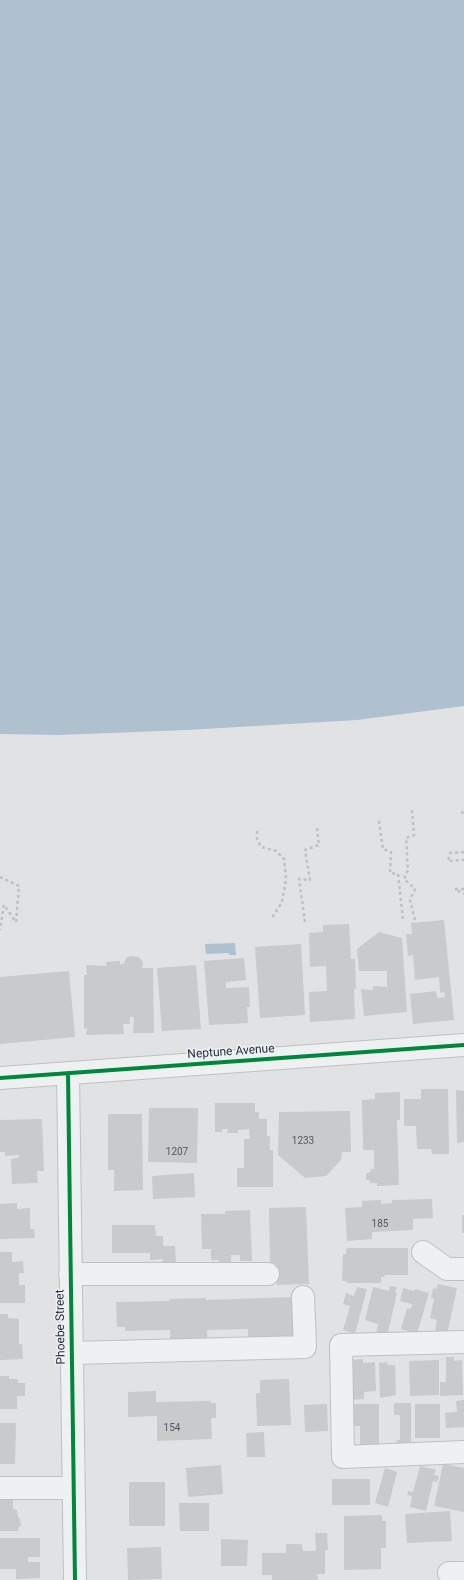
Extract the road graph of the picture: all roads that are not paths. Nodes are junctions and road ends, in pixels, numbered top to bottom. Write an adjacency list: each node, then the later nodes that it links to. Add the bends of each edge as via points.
1 (464, 1045): 2 (street, Neptune Avenue)
2 (68, 1074): 3 (street, Neptune Avenue); 6 (street, Phoebe Street)
3 (0, 1078)
4 (423, 1252): 5 (street, via 447,1269)
5 (464, 1269)
6 (70, 1274): 7 (street); 10 (street, Phoebe Street)
7 (268, 1274)
8 (303, 1297): 10 (street, via 305,1347)
9 (464, 1342): 11 (street, via 341,1345 343,1456)
10 (72, 1353): 13 (street, Phoebe Street)
11 (464, 1452)
12 (0, 1488): 13 (street)
13 (73, 1488): 14 (street, Phoebe Street)
14 (75, 1580)

